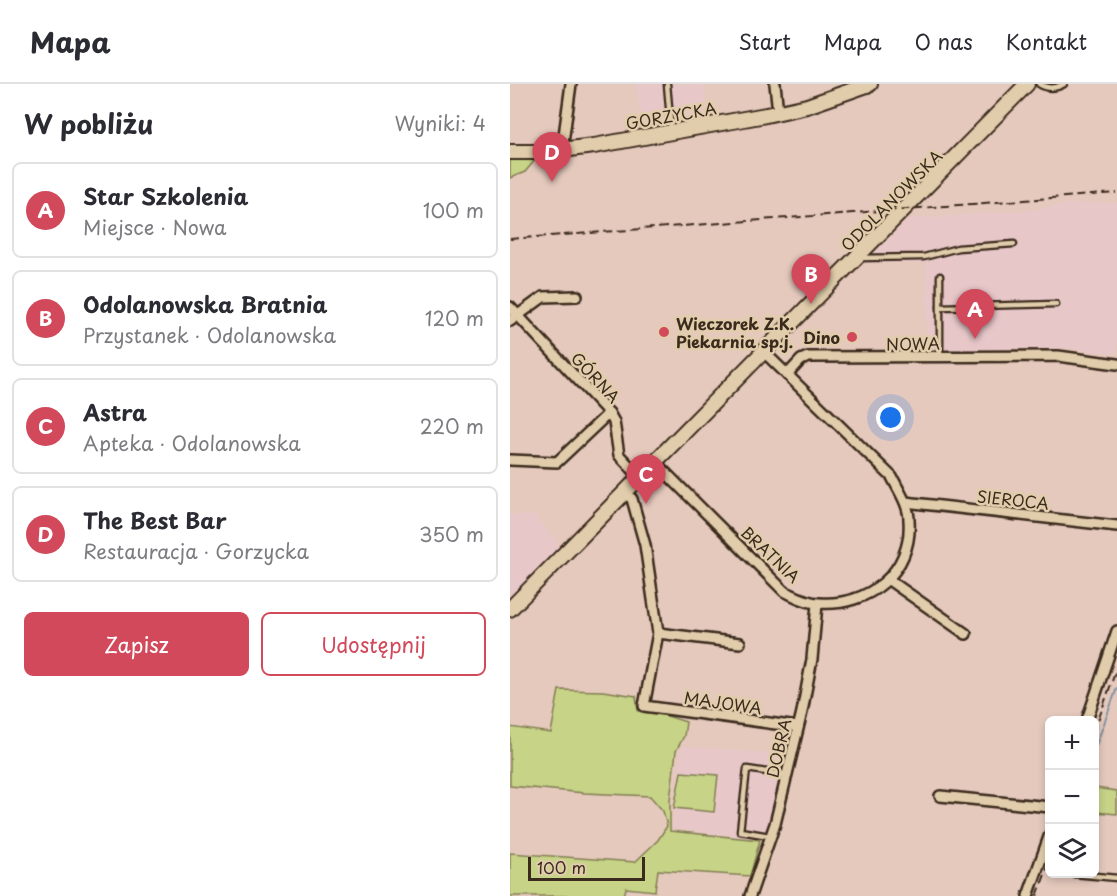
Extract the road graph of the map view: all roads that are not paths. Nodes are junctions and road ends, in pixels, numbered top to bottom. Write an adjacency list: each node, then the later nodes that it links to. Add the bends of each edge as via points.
1 (571, 84): 10 (street)
2 (667, 84): 9 (lane)
3 (775, 84): 8 (street)
4 (870, 84): 8 (main road, GORZYCKA, via 818,103)
5 (1027, 84): 13 (main road, ODOLANOWSKA)
6 (1039, 84): 7 (lane, via 1049,88)
7 (1064, 84)
8 (778, 112): 9 (main road, GORZYCKA)
9 (671, 133): 10 (main road, GORZYCKA)
10 (562, 150): 11 (main road, GORZYCKA)
11 (510, 152)
12 (1014, 244): 13 (lane, via 958,248 924,256)
13 (857, 258): 20 (main road, ODOLANOWSKA)
14 (940, 276): 17 (lane)
15 (577, 296): 19 (street, via 543,297)
16 (1056, 304): 17 (lane)
17 (940, 307): 21 (lane)
18 (510, 308): 19 (street, GÓRNA)
19 (514, 318): 24 (street, GÓRNA)
20 (764, 352): 23 (street, BRATNIA); 26 (main road, ODOLANOWSKA)
21 (940, 357): 22 (street, NOWA, via 1058,356); 23 (street, NOWA, via 808,357)
22 (1117, 364)
23 (787, 375): 29 (street, BRATNIA, via 892,477)
24 (609, 413): 25 (street, via 557,462); 27 (street, GÓRNA, via 619,455)
25 (510, 460)
26 (655, 462): 27 (main road, ODOLANOWSKA); 32 (street, BRATNIA, via 784,591)
27 (640, 477): 28 (main road, ODOLANOWSKA)
28 (625, 492): 33 (main road, ODOLANOWSKA); 35 (street, via 632,499 645,545)
29 (905, 502): 30 (street, SIEROCA); 31 (street, BRATNIA, via 909,520 907,543)
30 (1117, 526)
31 (889, 580): 32 (street, BRATNIA, via 857,599); 36 (street)
32 (817, 603): 39 (street, DOBRA, via 812,659)
33 (510, 608)
34 (1117, 631): 38 (street)
35 (658, 633): 37 (street); 39 (street, MAJOWA, via 644,706)
36 (966, 634)
37 (740, 643)
38 (1089, 716)
39 (798, 727): 40 (street, DOBRA)
40 (787, 775): 43 (street, DOBRA); 43 (lane, via 747,769 740,831)
41 (940, 796): 42 (street)
42 (1045, 806)
43 (770, 836): 47 (street, DOBRA)
44 (1045, 848): 48 (street)
45 (1099, 876): 46 (lane)
46 (1117, 878)
47 (750, 896)
48 (1028, 896)

